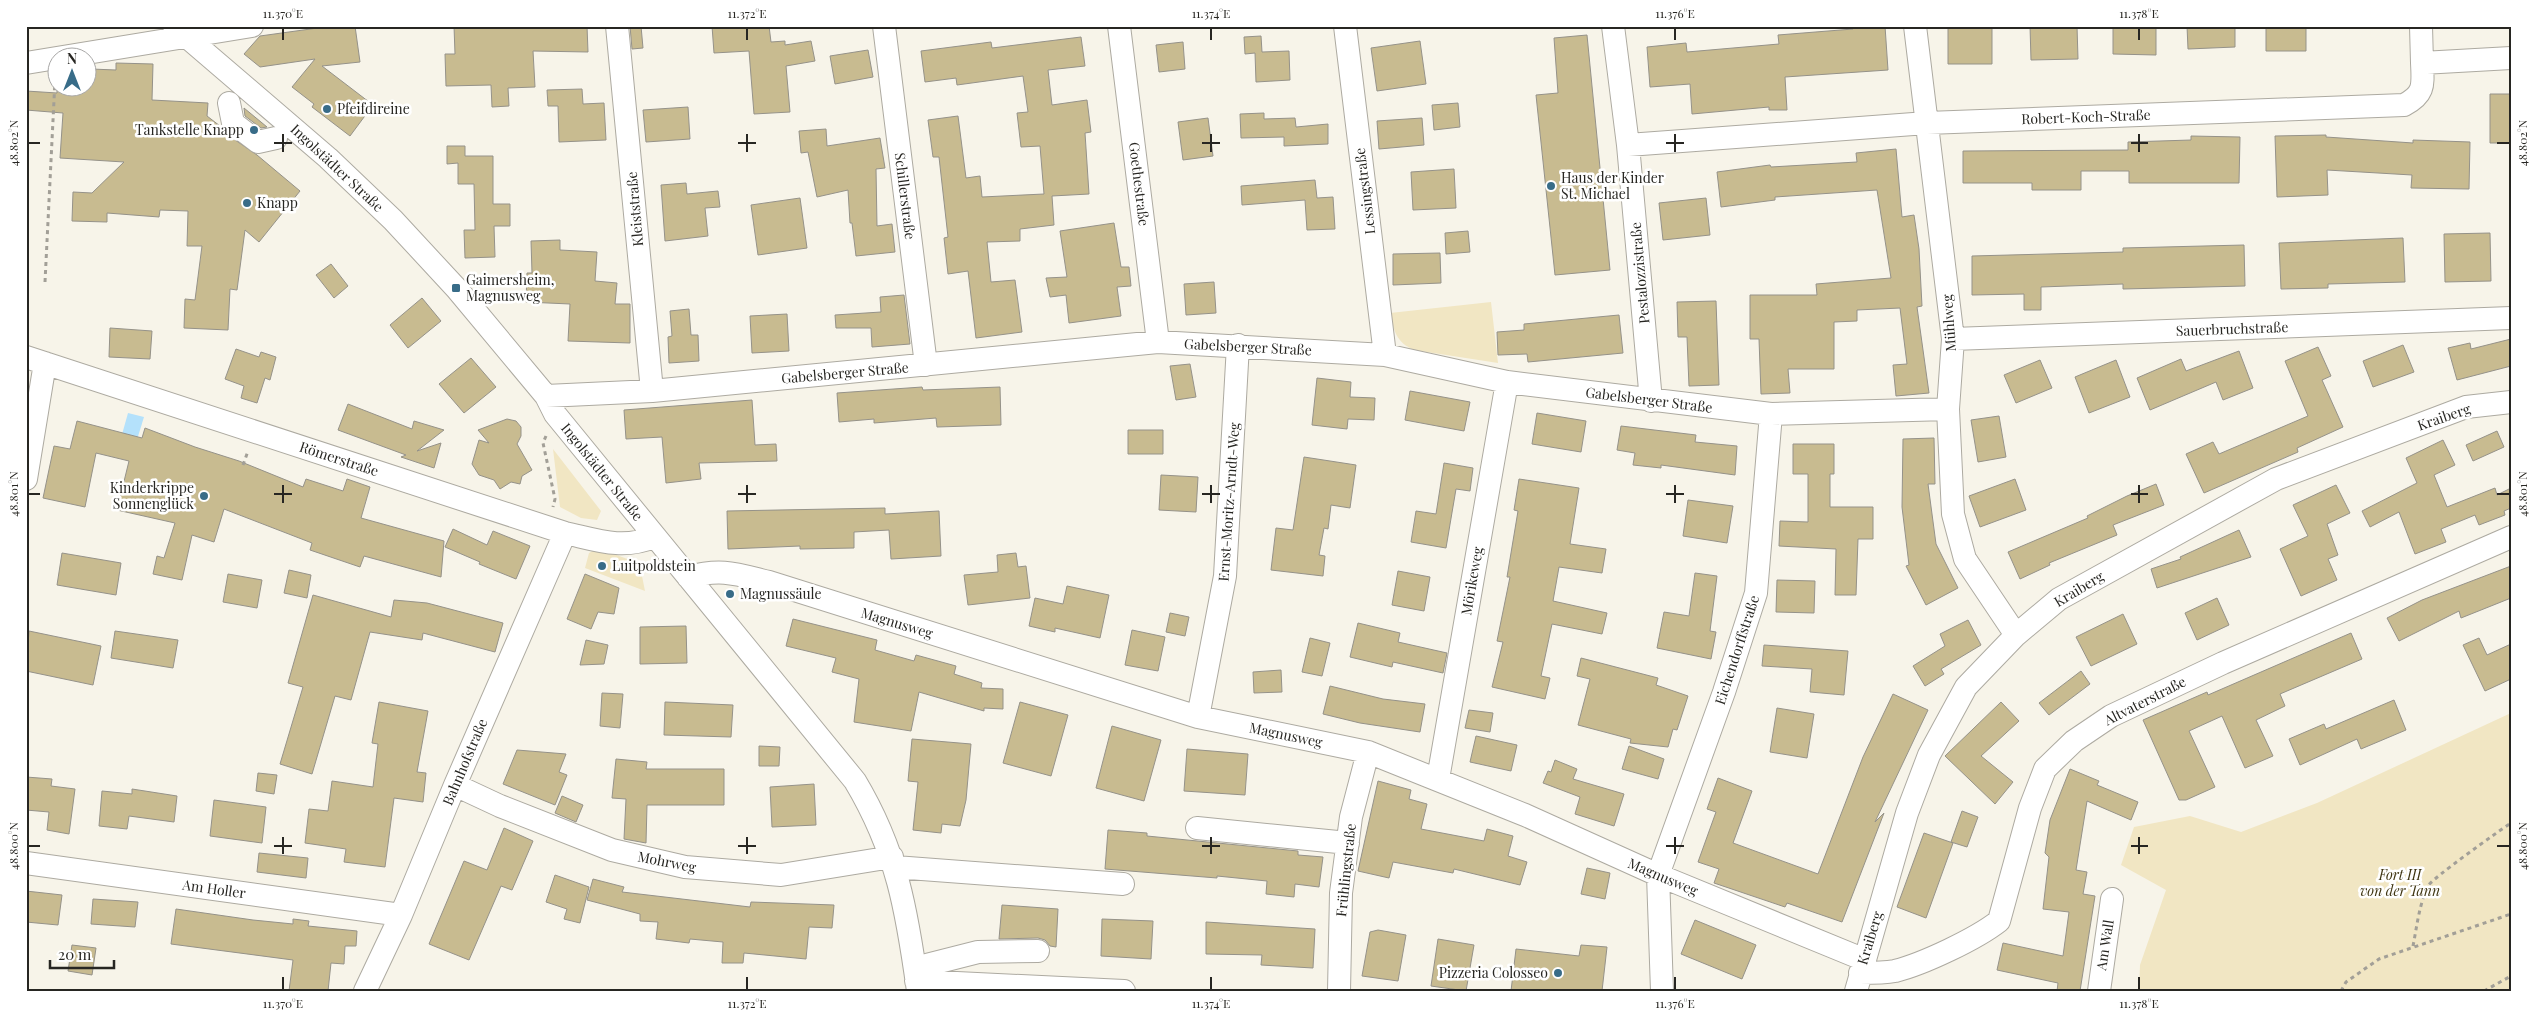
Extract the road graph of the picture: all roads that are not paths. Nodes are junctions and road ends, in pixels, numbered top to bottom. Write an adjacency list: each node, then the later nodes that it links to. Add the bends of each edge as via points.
1 (252, 26): 9 (street)
2 (617, 26): 23 (street, Kleiststraße)
3 (884, 26): 21 (street, Schillerstraße)
4 (1119, 26): 17 (street, Goethestraße)
5 (1345, 26): 19 (street, Lessingstraße)
6 (1613, 26): 14 (street, Pestalozzistraße)
7 (1916, 26): 13 (street, Mühlweg)
8 (2421, 26): 12 (street)
9 (179, 31): 11 (street); 26 (street, Ingolstädter Straße, via 321,152 393,220 456,288)
10 (2511, 58): 12 (street)
11 (26, 63)
12 (2422, 63): 13 (street, Robert-Koch-Straße, via 2423,88 2416,99 2404,105)
13 (1928, 123): 14 (street, Robert-Koch-Straße); 16 (street, Mühlweg)
14 (1628, 145): 24 (street, Pestalozzistraße)
15 (2511, 318): 16 (street, Sauerbruchstraße)
16 (1952, 339): 27 (street, Mühlweg)
17 (1158, 342): 18 (street, Gabelsberger Straße); 21 (street, Gabelsberger Straße)
18 (1238, 345): 19 (street, Gabelsberger Straße); 35 (street, Ernst-Moritz-Arndt-Weg, via 1226,576)
19 (1385, 356): 22 (street, Gabelsberger Straße)
20 (36, 360): 29 (street); 30 (street, Römerstraße)
21 (926, 365): 23 (street, Gabelsberger Straße)
22 (1507, 382): 24 (street, Gabelsberger Straße); 37 (street, Mörikeweg)
23 (652, 391): 26 (street, Gabelsberger Straße)
24 (1651, 401): 28 (street, Gabelsberger Straße)
25 (2511, 402): 34 (street, Kraiberg, via 2466,407 2276,480 2059,599)
26 (550, 405): 31 (street, Ingolstädter Straße)
27 (1948, 409): 28 (street, Gabelsberger Straße); 34 (street, Mühlweg, via 1953,514 1965,559)
28 (1771, 414): 43 (street, Eichendorffstraße, via 1756,593)
29 (26, 479)
30 (558, 530): 31 (street, Römerstraße, via 618,544 637,544); 38 (street, Bahnhofstraße)
31 (654, 537): 33 (street, Ingolstädter Straße)
32 (2511, 537): 48 (street, Altvaterstraße, via 2223,663 2111,716 2074,741 2045,769 2030,808 1999,921 1985,932 1909,967)
33 (688, 577): 35 (street, Magnusweg, via 725,571 769,582); 42 (street, Ingolstädter Straße, via 855,781 875,814)
34 (2016, 635): 48 (street, Kraiberg, via 1966,688 1929,754 1907,813)
35 (1198, 717): 36 (street, Magnusweg)
36 (1368, 752): 37 (street, Magnusweg); 40 (street, Frühlingstraße)
37 (1438, 780): 43 (street, Magnusweg)
38 (455, 785): 42 (street, Mohrweg, via 612,850 684,867 781,875); 46 (street, Bahnhofstraße)
39 (1197, 828): 40 (street)
40 (1348, 843): 52 (street, Frühlingstraße, via 1341,893)
41 (26, 862): 46 (street, Am Holler)
42 (894, 862): 44 (street, Mohrweg); 49 (street, Ingolstädter Straße, via 908,917)
43 (1658, 875): 48 (street, Magnusweg); 53 (street)
44 (1123, 884)
45 (2112, 899): 54 (street, Am Wall)
46 (401, 915): 50 (street, Bahnhofstraße)
47 (1038, 951): 49 (street, via 978,952)
48 (1860, 975)
49 (916, 980): 51 (street)
50 (365, 991)
51 (1124, 991)
52 (1339, 991)
53 (1662, 991)
54 (2098, 991)

